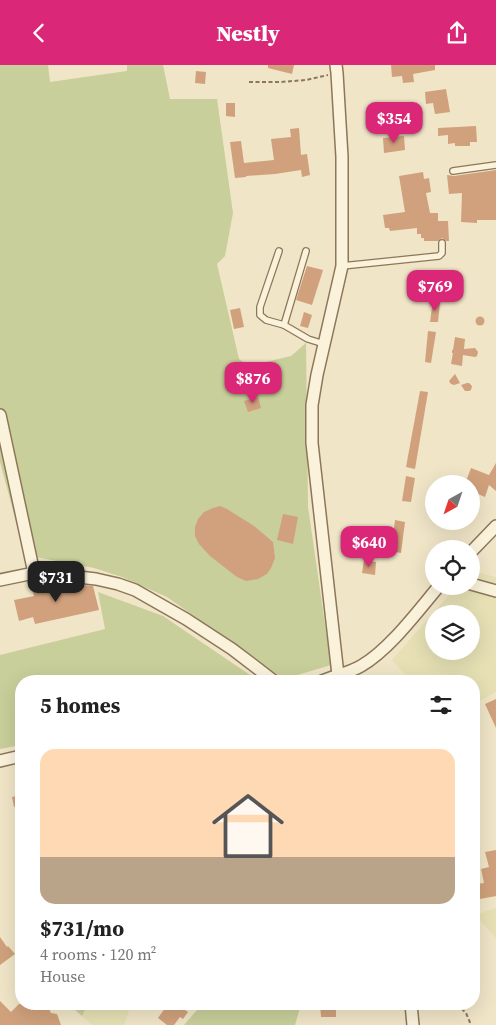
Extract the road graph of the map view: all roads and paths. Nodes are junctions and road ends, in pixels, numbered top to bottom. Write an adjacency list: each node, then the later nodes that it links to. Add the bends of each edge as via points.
1 (339, 68): 2 (path, via 306,80); 8 (street)
2 (249, 81)
3 (496, 165): 4 (lane)
4 (453, 171)
5 (442, 243): 8 (lane, via 439,256)
6 (279, 251): 9 (lane, via 260,315)
7 (306, 251): 9 (lane)
8 (342, 266): 10 (street)
9 (284, 325): 10 (lane)
10 (324, 345): 20 (street, via 312,405 312,443)
11 (0, 415): 14 (street)
12 (496, 526): 13 (street)
13 (480, 543)
14 (34, 573): 15 (street); 19 (street, via 96,579 135,590 186,619)
15 (0, 581)
16 (480, 587): 17 (street)
17 (496, 591)
18 (431, 595): 20 (street, via 374,658)
19 (266, 675)
20 (338, 675)
21 (15, 757): 22 (street)
22 (0, 761)
23 (412, 1010): 25 (street)
24 (463, 1010): 26 (path)
25 (413, 1025)
26 (471, 1025)

